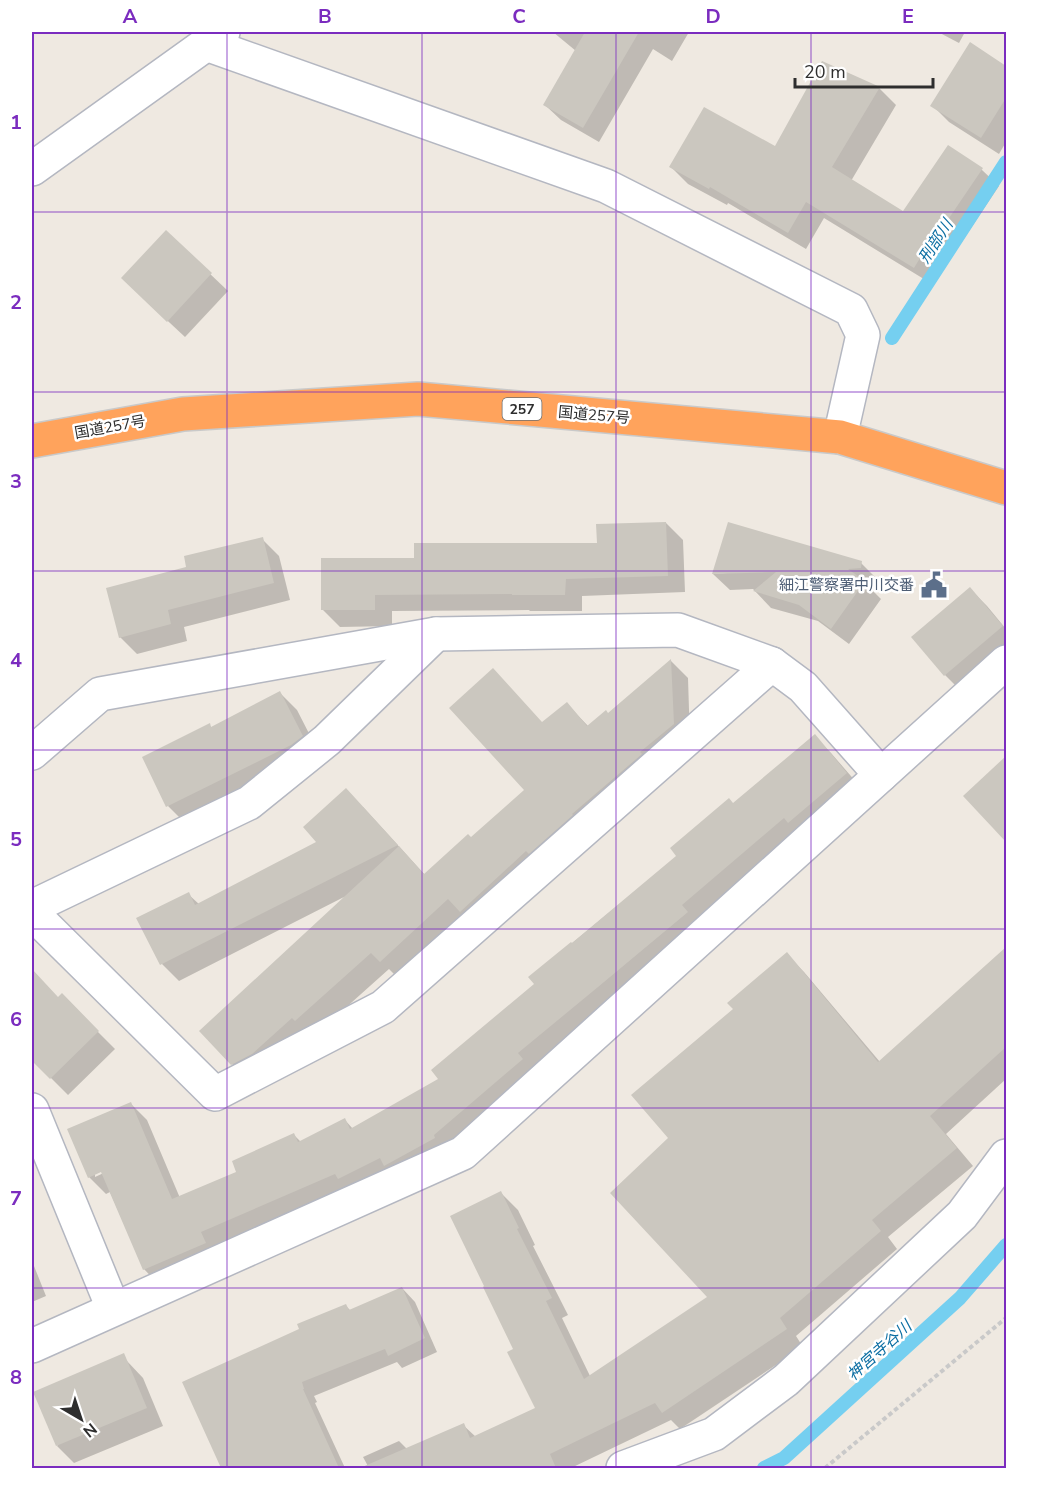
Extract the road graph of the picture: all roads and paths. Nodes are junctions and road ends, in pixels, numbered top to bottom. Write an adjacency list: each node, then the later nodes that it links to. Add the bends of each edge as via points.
1 (215, 38): 2 (street); 3 (street, via 606,186 851,310 863,335)
2 (32, 169)
3 (840, 437): 4 (highway, 国道257号 / 257, via 418,399 183,414); 5 (highway, 国道257号 / 257)
4 (32, 441)
5 (1006, 488)
6 (436, 634): 8 (street, via 678,630); 9 (street, via 100,694); 11 (street, via 327,740 249,803)
7 (1006, 662): 10 (street)
8 (772, 664): 10 (street, via 803,687); 12 (street, via 383,1007 215,1094)
9 (32, 753)
10 (881, 775): 15 (street, via 462,1153)
11 (32, 907)
12 (32, 913)
13 (32, 1110): 15 (street)
14 (1006, 1156): 18 (street, via 962,1215 786,1380 714,1434)
15 (113, 1308): 17 (street)
16 (1006, 1318): 19 (path)
17 (32, 1346)
18 (623, 1468)
19 (825, 1468)

